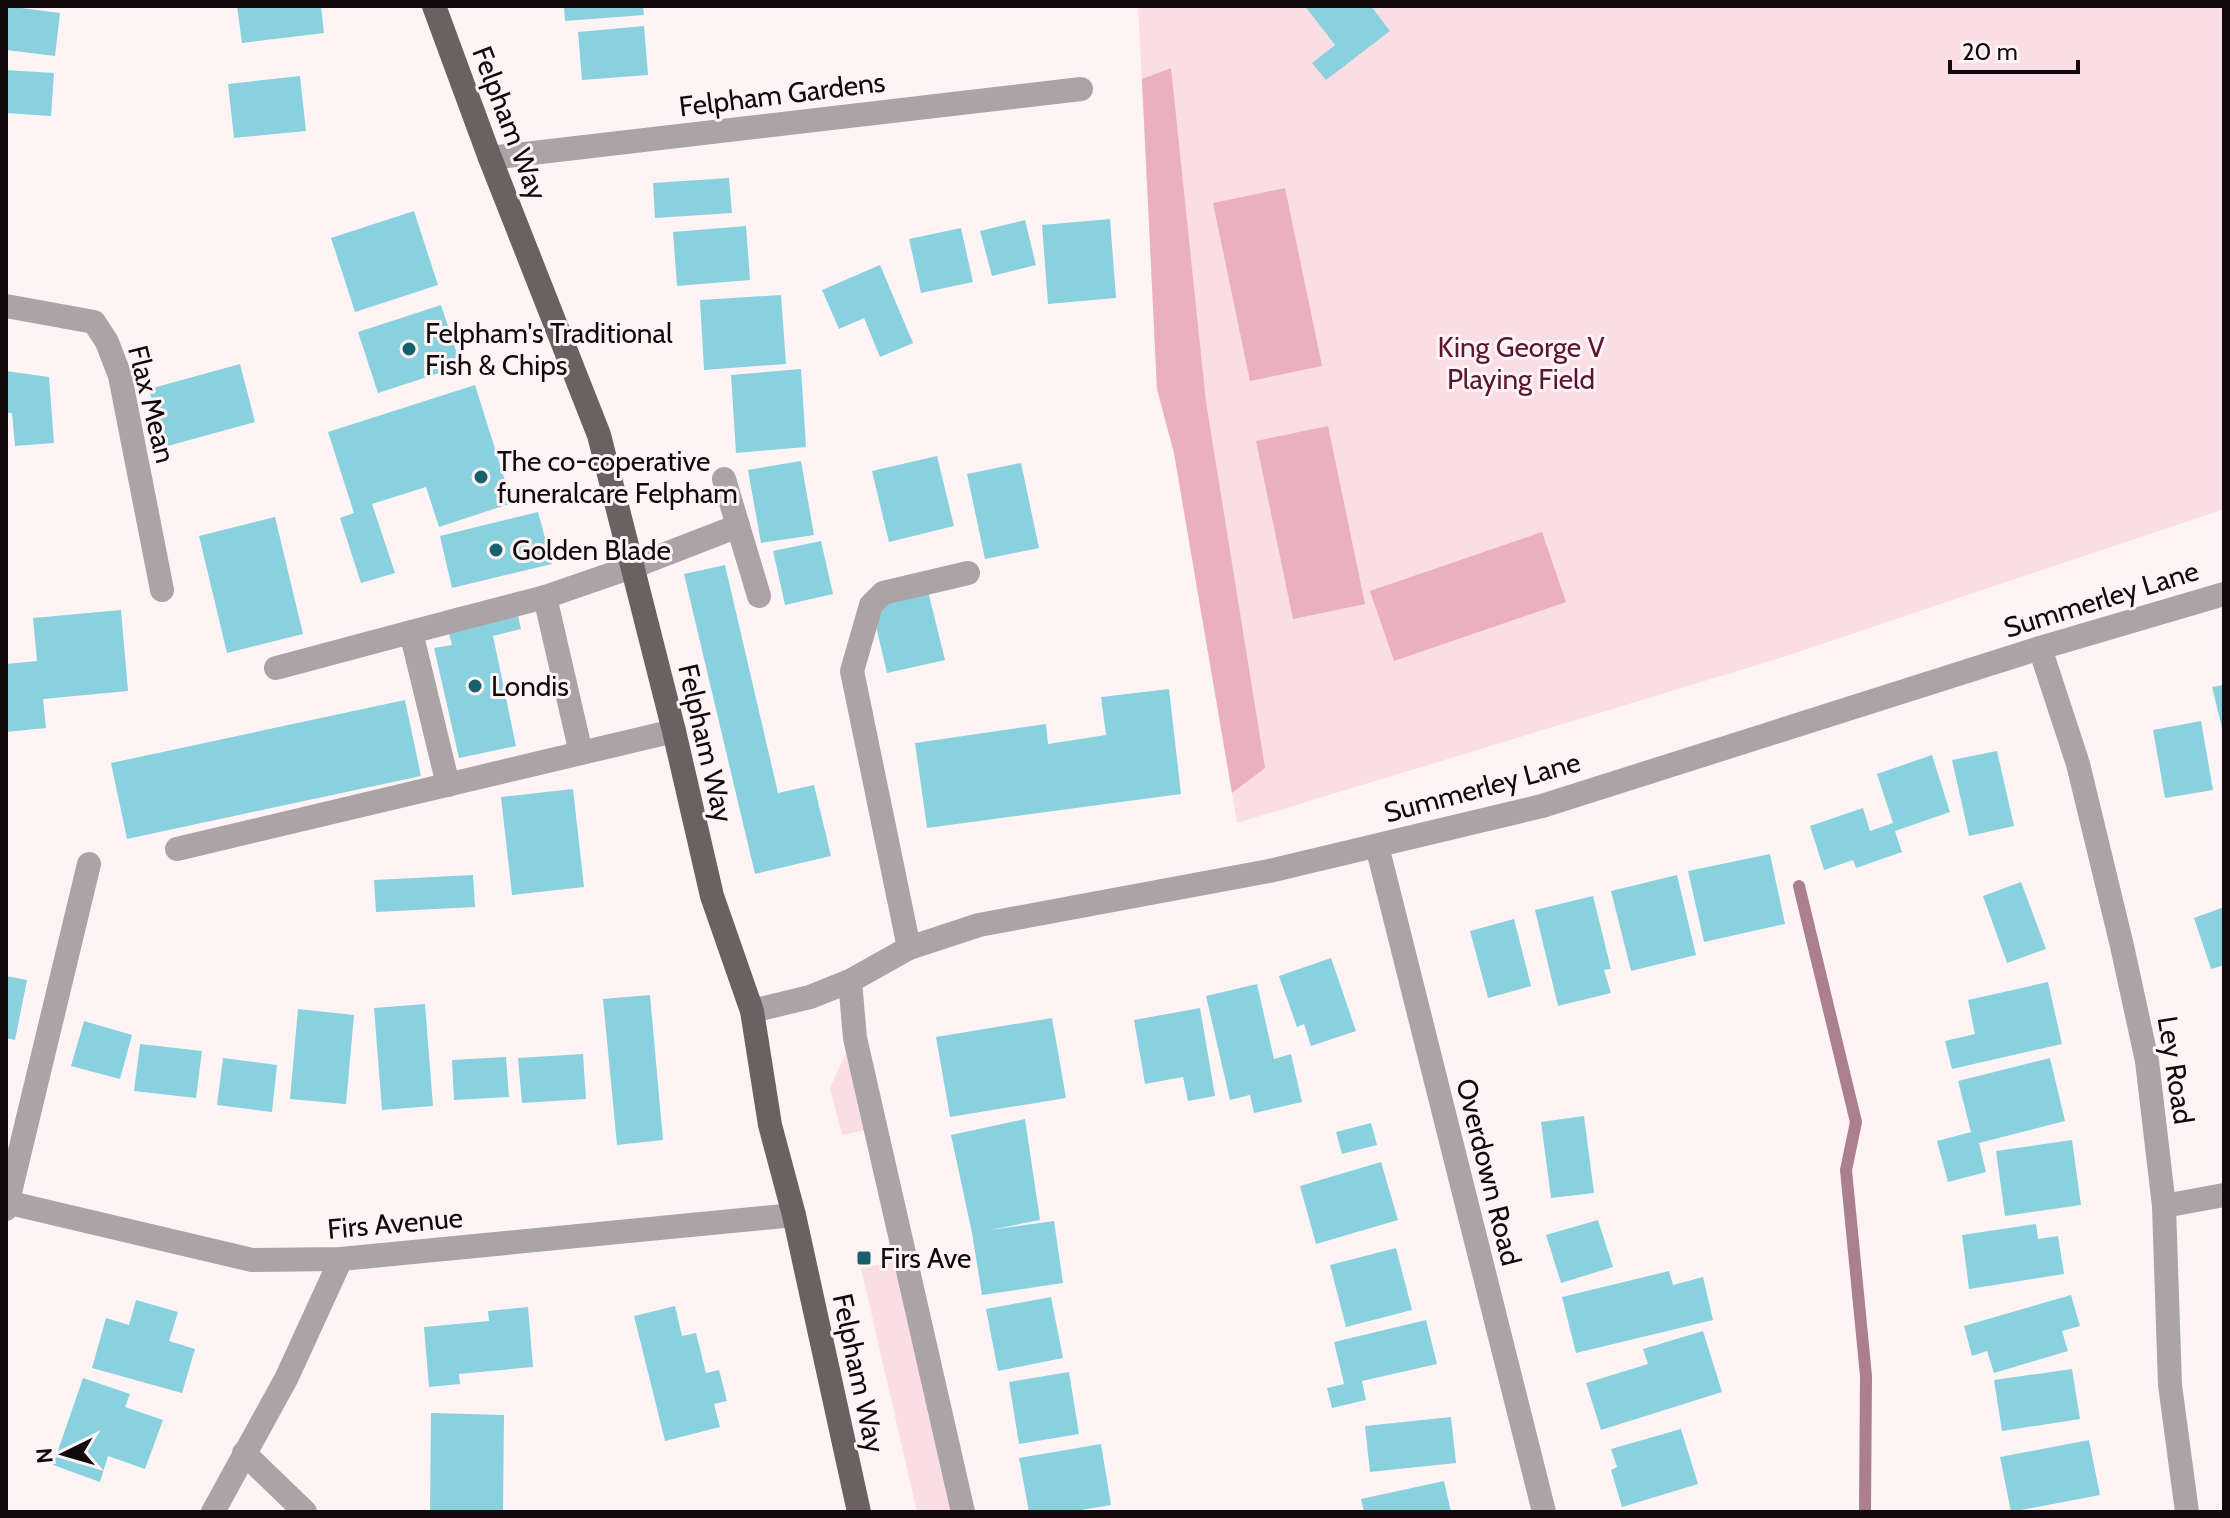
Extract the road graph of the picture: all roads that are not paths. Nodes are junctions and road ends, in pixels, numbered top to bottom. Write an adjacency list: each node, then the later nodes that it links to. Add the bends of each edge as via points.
1 (434, 6): 3 (main road, Felpham Way)
2 (1081, 89): 3 (street, Felpham Gardens)
3 (490, 158): 7 (main road, Felpham Way, via 599,435)
4 (6, 306): 9 (street, Flax Mean, via 94,322 107,342 120,376)
5 (724, 479): 6 (street)
6 (738, 526): 7 (street); 11 (street)
7 (632, 567): 12 (street); 16 (main road, Felpham Way)
8 (968, 573): 22 (street, via 883,593 871,605 852,671)
9 (162, 590)
10 (2224, 594): 14 (street, Summerley Lane)
11 (759, 596)
12 (545, 597): 13 (street); 17 (street)
13 (411, 632): 15 (street); 18 (street)
14 (2040, 648): 19 (street, Summerley Lane, via 1542,806); 27 (street, Ley Road, via 2078,764 2122,946 2147,1061)
15 (276, 668)
16 (674, 731): 17 (street); 24 (main road, Felpham Way, via 712,896)
17 (581, 753): 18 (street)
18 (448, 785): 20 (street)
19 (1377, 846): 22 (street, Summerley Lane, via 979,925); 35 (street, Overdown Road)
20 (177, 849)
21 (89, 864): 26 (street)
22 (909, 948): 23 (street, Summerley Lane)
23 (850, 981): 24 (street, Summerley Lane); 34 (street, via 855,1038)
24 (752, 1011): 28 (main road, Felpham Way, via 770,1125)
25 (2224, 1195): 27 (street)
26 (7, 1205): 29 (street, Firs Avenue, via 252,1260)
27 (2164, 1206): 36 (street, Ley Road, via 2170,1385)
28 (794, 1215): 29 (street, Firs Avenue); 33 (main road, Felpham Way)
29 (341, 1259): 30 (street, via 287,1377)
30 (244, 1453): 31 (street); 32 (street)
31 (213, 1512)
32 (305, 1512)
33 (859, 1512)
34 (963, 1512)
35 (1544, 1512)
36 (2187, 1512)

